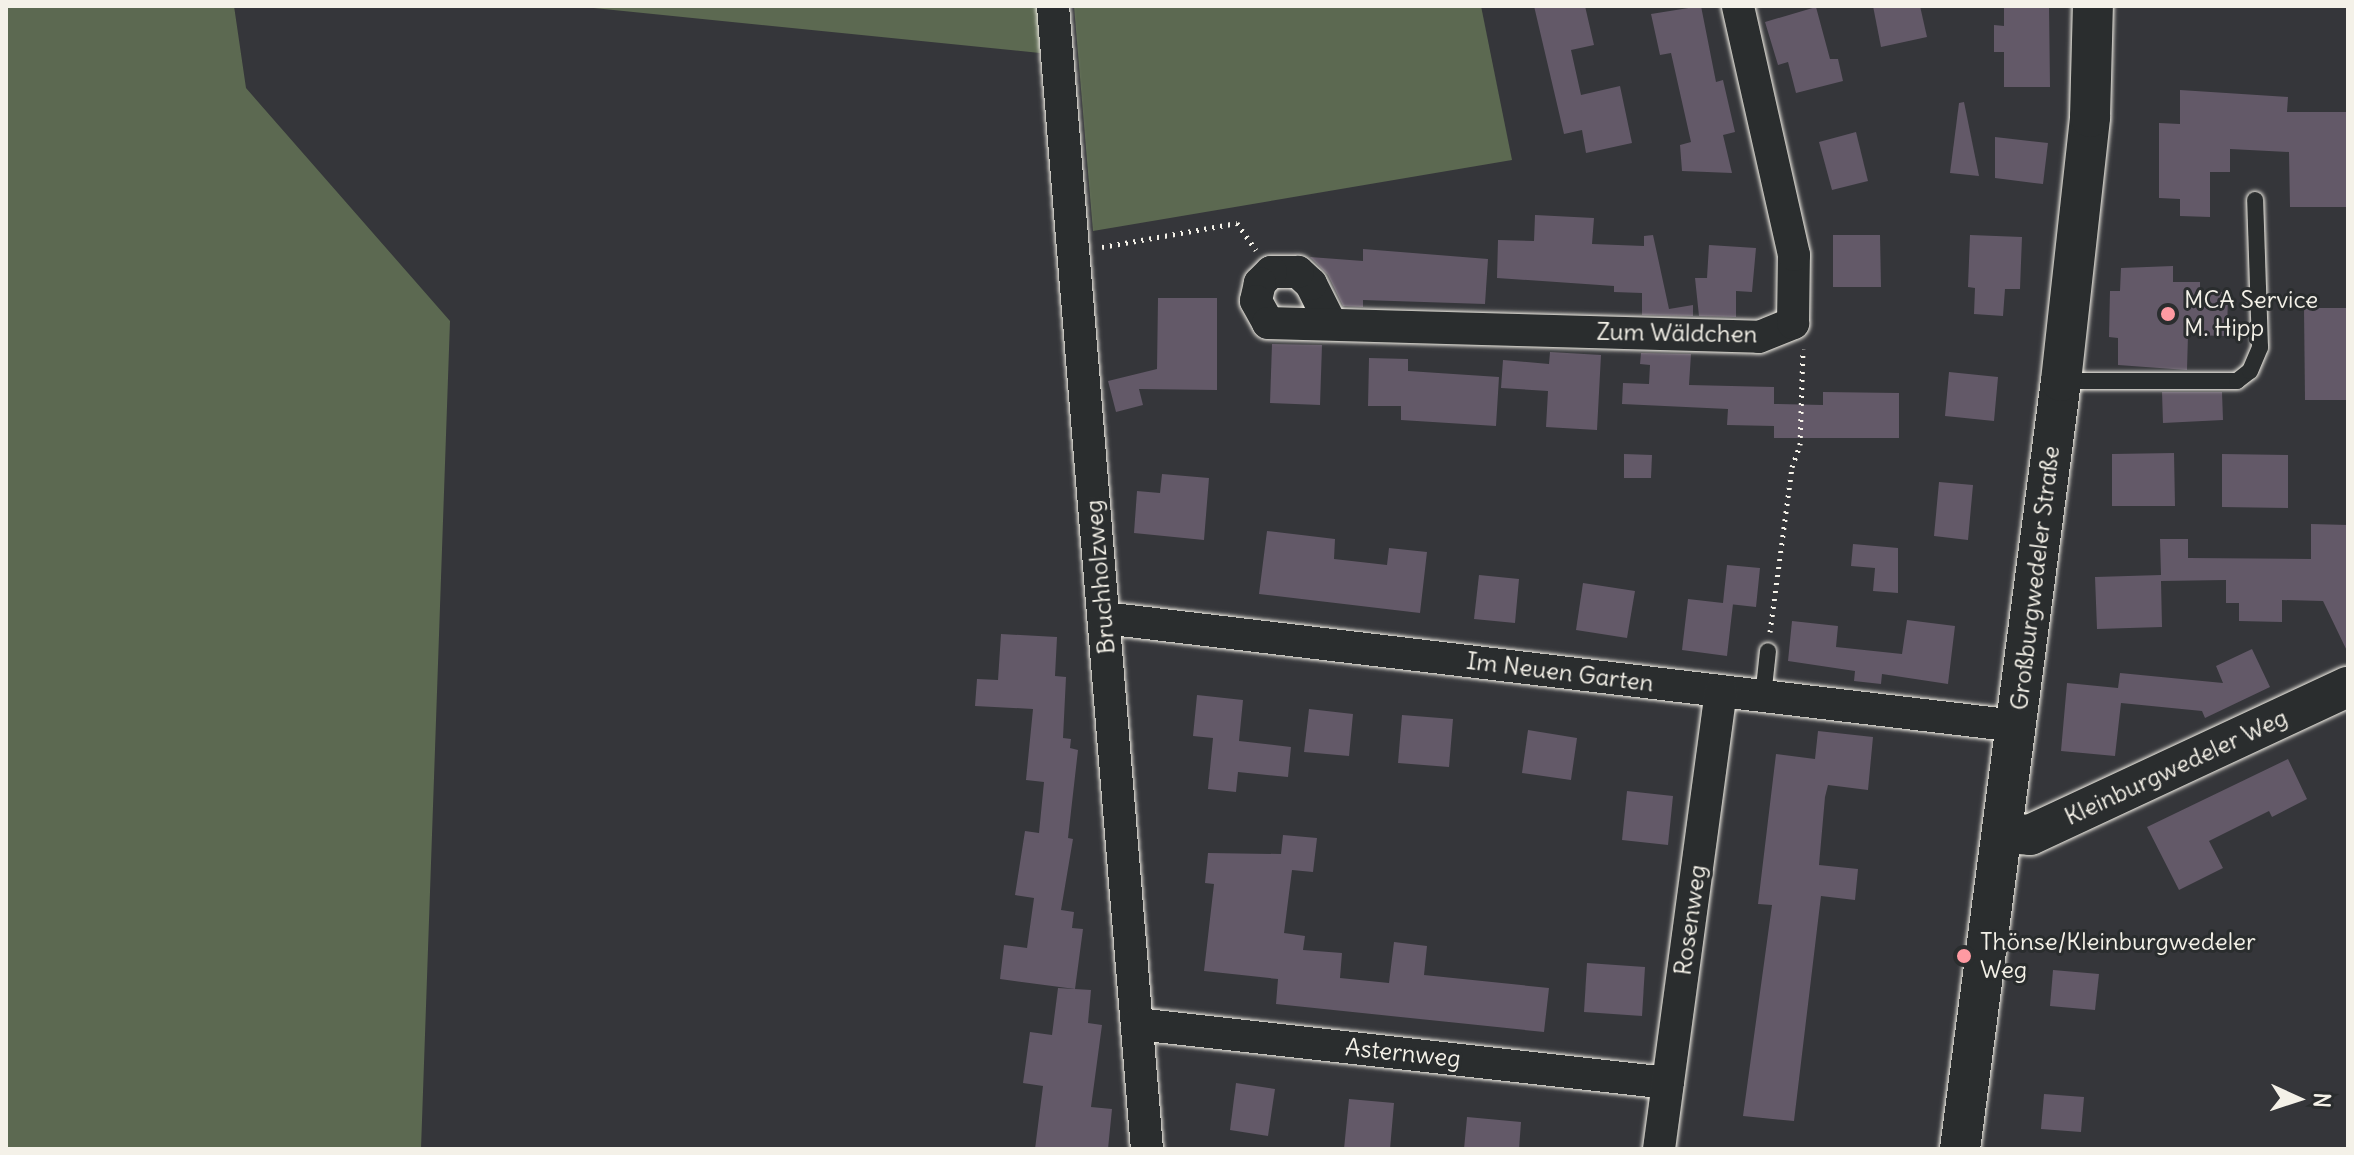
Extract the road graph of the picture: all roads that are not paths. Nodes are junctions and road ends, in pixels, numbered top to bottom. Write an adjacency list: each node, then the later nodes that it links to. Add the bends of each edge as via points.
1 (1053, 6): 7 (street, Bruchholzweg)
2 (1738, 6): 5 (street, Zum Wäldchen, via 1794,255 1793,323 1759,337)
3 (2093, 6): 6 (street, Großburgwedeler Straße, via 2090,117)
4 (2255, 200): 6 (lane, via 2260,347 2250,371 2237,381)
5 (1331, 324): 5 (street, Zum Wäldchen, via 1311,284 1298,272 1271,272 1260,283 1256,301 1268,323)
6 (2061, 381): 12 (street, Großburgwedeler Straße)
7 (1104, 618): 10 (street, Im Neuen Garten); 14 (street, Bruchholzweg)
8 (1768, 651): 11 (lane)
9 (2348, 687): 13 (street, Kleinburgwedeler Weg, via 2030,835)
10 (1721, 691): 11 (street, Im Neuen Garten); 15 (street, Rosenweg)
11 (1763, 697): 12 (street, Im Neuen Garten)
12 (2016, 726): 13 (street, Großburgwedeler Straße)
13 (2003, 833): 18 (street, Großburgwedeler Straße)
14 (1137, 1024): 15 (street, Asternweg); 16 (street, Bruchholzweg)
15 (1668, 1083): 17 (street, Rosenweg)
16 (1147, 1149)
17 (1659, 1149)
18 (1960, 1149)

